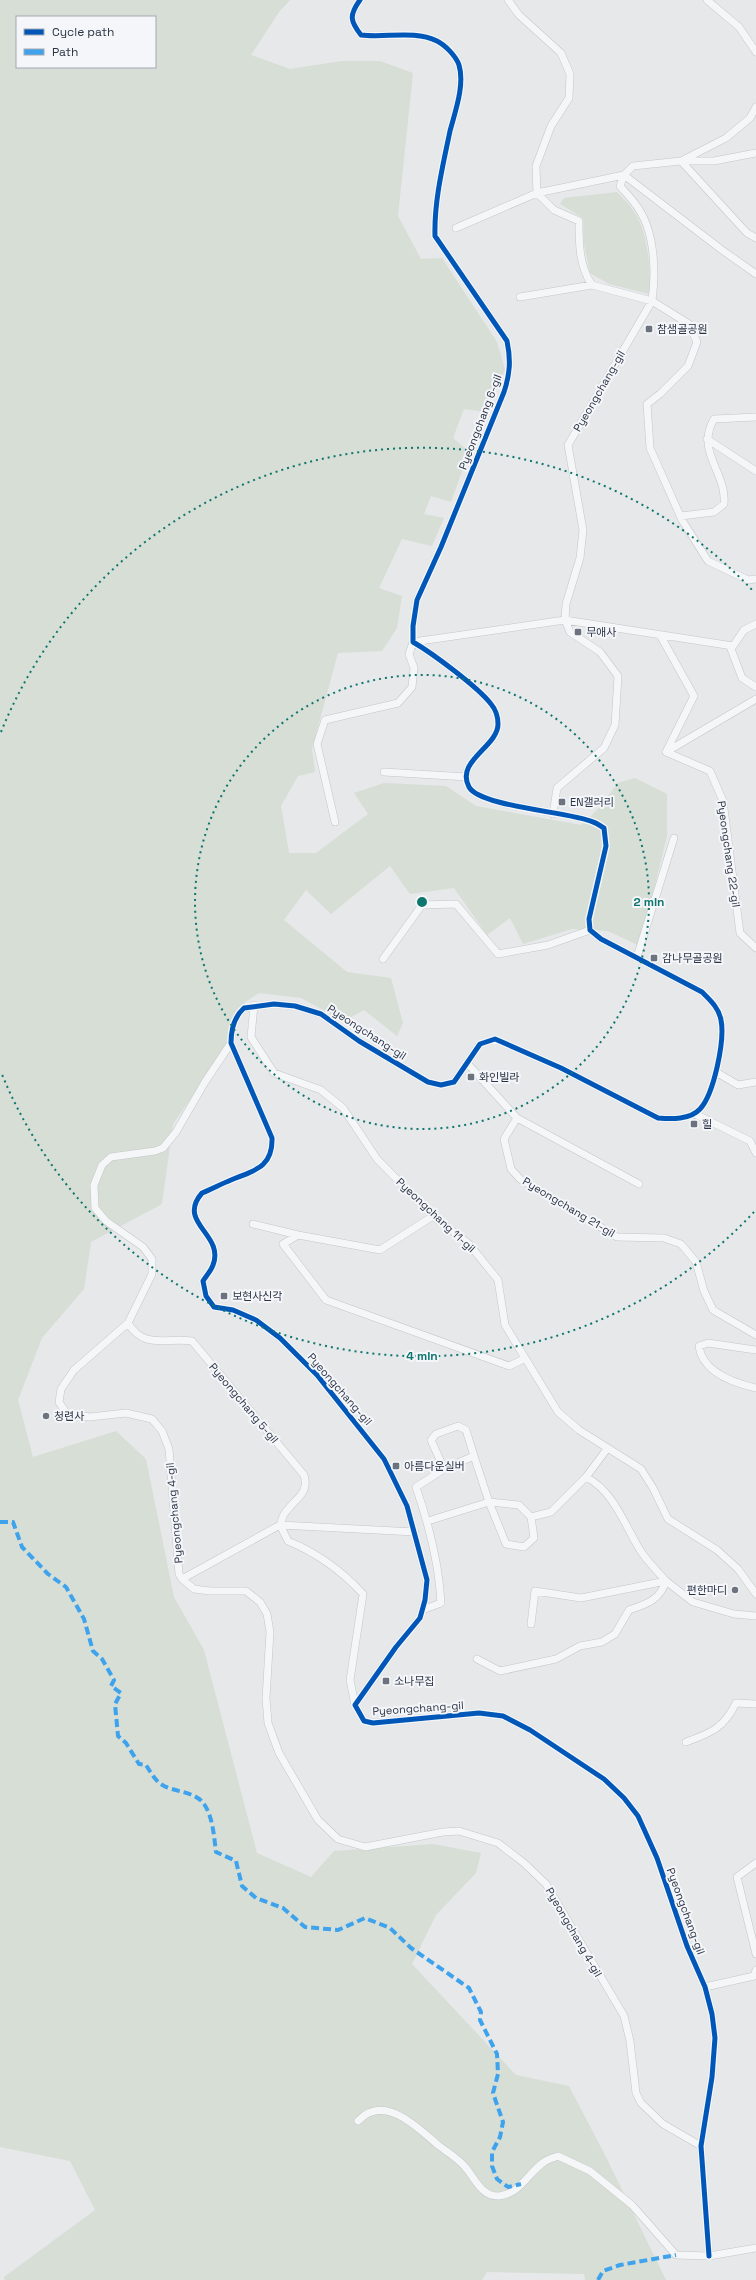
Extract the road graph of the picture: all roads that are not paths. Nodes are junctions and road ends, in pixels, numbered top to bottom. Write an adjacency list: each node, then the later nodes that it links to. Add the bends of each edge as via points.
1 (360, 0): 24 (street, Pyeongchang 6-gil, via 352,17 353,25 361,35 403,35 436,41 447,48 458,65 458,97 441,179 435,236 507,341 510,356 510,374 504,392 417,600 412,626)
2 (508, 0): 9 (street, via 519,16 561,53 570,74 569,98 551,126 536,166)
3 (707, 0): 4 (street, via 739,27)
4 (756, 52)
5 (756, 107): 7 (street, via 750,118 726,138)
6 (756, 153): 7 (street, via 714,161)
7 (681, 161): 8 (street, via 633,166); 11 (street, via 747,233)
8 (624, 175): 9 (street); 12 (street); 15 (street, Pyeongchang-gil, via 620,186 636,205 648,231 655,280)
9 (537, 192): 10 (street); 13 (street, via 554,210 579,222 579,247 585,275)
10 (456, 228)
11 (756, 238)
12 (756, 274)
13 (592, 285): 14 (street); 15 (street)
14 (520, 297)
15 (652, 301): 19 (street, via 689,324 697,342 688,366 647,404 650,448); 21 (street, Pyeongchang-gil, via 568,445 583,530 580,558 566,604)
16 (756, 416): 17 (street, via 714,419 708,430)
17 (707, 439): 18 (street); 19 (street, via 707,446 725,492 724,504 714,512)
18 (756, 471)
19 (681, 516): 20 (street, via 708,561 748,580)
20 (756, 579)
21 (564, 620): 23 (street); 24 (street); 31 (street, via 570,632 600,652 618,676 615,725 604,748 557,788)
22 (756, 624): 25 (street, via 744,630)
23 (660, 635): 25 (street); 28 (street, via 694,696)
24 (413, 642): 30 (street, via 475,689 496,711 498,725 493,738 468,768); 32 (street, Pyeongchang 6-gil, via 409,654 414,668 412,687 398,703 325,720 317,744)
25 (733, 646): 26 (street, via 731,649 742,678)
26 (756, 688)
27 (756, 699): 28 (street)
28 (666, 752): 35 (street, Pyeongchang 22-gil, via 710,771 723,800 740,933)
29 (384, 772): 30 (street)
30 (467, 777): 31 (street, via 469,787 477,793 519,807)
31 (552, 814): 34 (street, via 593,821 604,828 606,846 589,919)
32 (335, 822)
33 (674, 838): 36 (street)
34 (590, 930): 36 (street, via 601,939); 37 (street, via 548,945 498,954 456,904 422,905)
35 (756, 948)
36 (637, 957): 41 (street, via 702,992 713,1003 721,1020)
37 (382, 959)
38 (254, 1005): 39 (street, via 240,1011 233,1028); 40 (street, Pyeongchang-gil, via 295,1006 321,1014 359,1041 428,1082 441,1085 454,1082); 47 (street, Pyeongchang 11-gil, via 251,1037 274,1073 321,1090 344,1108 377,1158)
39 (231, 1043): 50 (street, via 176,1132 162,1148 112,1157 102,1165 94,1185 95,1208 106,1221 143,1247 152,1259 152,1274); 63 (street, Pyeongchang-gil, via 268,1128 273,1147 271,1155 262,1167 202,1193 194,1205 195,1219 214,1244 214,1264 203,1281 206,1296 214,1307 233,1310 256,1320 280,1338 317,1375 384,1459 407,1506)
40 (467, 1063): 43 (street, Pyeongchang-gil, via 480,1044 494,1040 561,1068 658,1118 675,1119); 44 (street)
41 (716, 1072): 42 (street, via 738,1085); 43 (street, via 707,1097 699,1110)
42 (756, 1082)
43 (693, 1113): 45 (street, via 750,1141)
44 (517, 1118): 46 (street); 51 (street, Pyeongchang 21-gil, via 504,1139 512,1169 520,1179 617,1237 664,1238 681,1244 696,1262 704,1291 713,1310)
45 (756, 1153)
46 (639, 1184)
47 (434, 1216): 49 (street, via 380,1250); 53 (street, Pyeongchang 11-gil, via 469,1244 498,1280 505,1324)
48 (253, 1224): 49 (street)
49 (298, 1235): 53 (street, via 282,1244 326,1300 509,1366)
50 (128, 1323): 62 (street, Pyeongchang 5-gil, via 137,1336 153,1341 192,1341 304,1475 306,1484 302,1495 284,1514); 64 (street, Pyeongchang 4-gil, via 74,1370 61,1389 59,1402 67,1414 90,1417 126,1413 152,1419 162,1431 169,1449 179,1574)
51 (756, 1335)
52 (756, 1350): 54 (street, via 708,1342 698,1346 700,1356 715,1370 733,1382)
53 (524, 1359): 55 (street, Pyeongchang 11-gil, via 558,1412)
54 (756, 1388)
55 (607, 1449): 58 (street); 66 (street, Pyeongchang 11-gil, via 641,1469 668,1519 717,1550 738,1569)
56 (474, 1456): 57 (street); 57 (street, via 466,1430 458,1426 436,1434 432,1440); 59 (street)
57 (444, 1469): 61 (street, via 416,1487)
58 (586, 1477): 60 (street, via 551,1512); 65 (street, via 599,1483 642,1553)
59 (489, 1502): 60 (street, via 519,1505); 60 (street, via 506,1544 524,1547 534,1538); 61 (street)
60 (531, 1517)
61 (428, 1521): 67 (street, via 440,1573 441,1603)
62 (280, 1525): 63 (street); 64 (street); 72 (street, via 288,1541 345,1574 363,1594 350,1680)
63 (414, 1532): 67 (street, Pyeongchang-gil, via 427,1580)
64 (182, 1579): 79 (street, Pyeongchang 4-gil, via 194,1589 246,1591 260,1602 267,1614 270,1632 266,1692 268,1723 279,1753 318,1820 338,1839 365,1847 459,1831 498,1844 524,1863 546,1884 624,2016 630,2041 636,2093 641,2103 663,2124)
65 (666, 1581): 68 (street, via 693,1602 734,1614); 69 (street, via 581,1598 535,1591); 70 (street, via 663,1590 651,1603 629,1610 615,1634 602,1642 580,1646 556,1659 500,1671)
66 (756, 1594)
67 (422, 1610): 72 (street, Pyeongchang-gil, via 420,1618)
68 (756, 1616)
69 (531, 1624)
70 (477, 1660)
71 (756, 1704): 73 (street, via 736,1703 730,1716 713,1732)
72 (355, 1705): 77 (street, Pyeongchang-gil, via 364,1721 373,1723 479,1713 503,1716 530,1730 604,1779 638,1816 657,1858 687,1946)
73 (686, 1742)
74 (756, 1863): 75 (street, via 737,1877)
75 (756, 1954)
76 (756, 1970): 77 (street, via 754,1976)
77 (705, 1987): 79 (street, Pyeongchang-gil, via 715,2038 712,2077)
78 (358, 2121): 81 (street, via 365,2114 376,2111 389,2111 409,2120 466,2167 486,2193 498,2196 512,2193 544,2162 558,2156 590,2171 632,2205 676,2255)
79 (701, 2146): 81 (street, Pyeongchang-gil)
80 (756, 2248): 81 (street)
81 (709, 2256)

